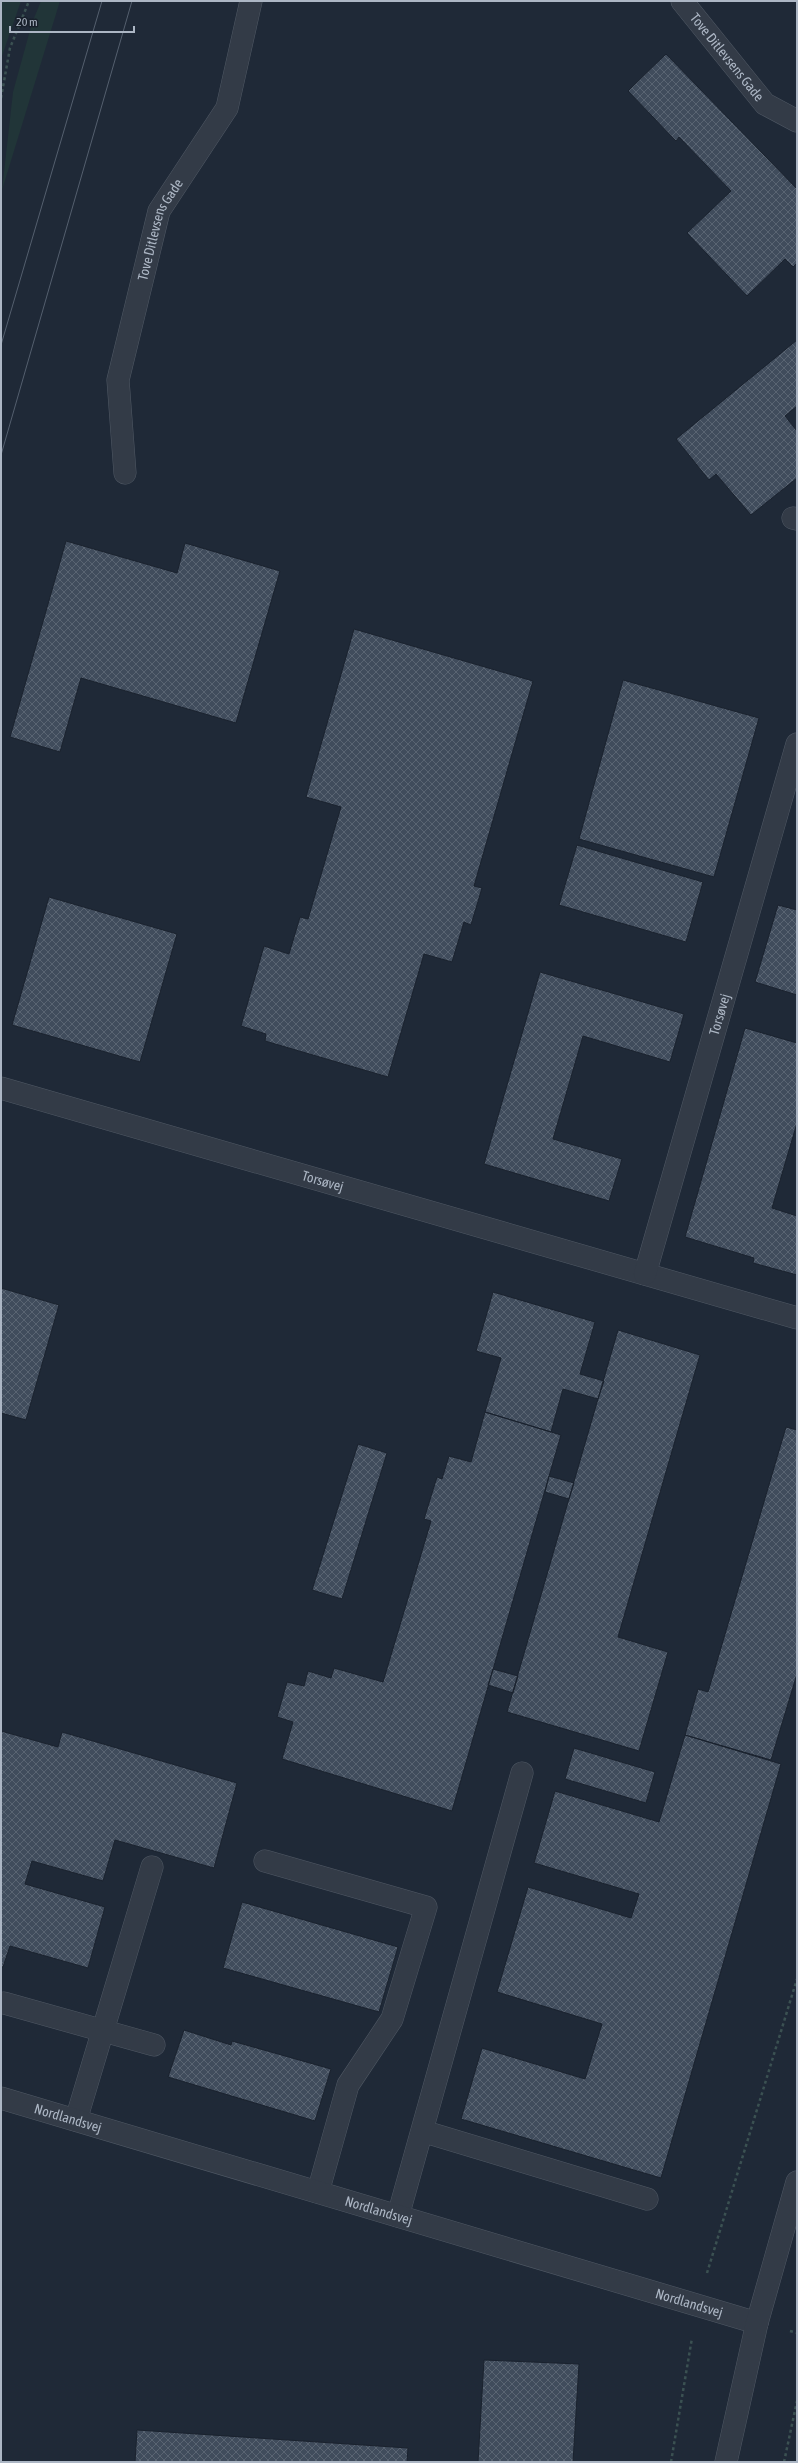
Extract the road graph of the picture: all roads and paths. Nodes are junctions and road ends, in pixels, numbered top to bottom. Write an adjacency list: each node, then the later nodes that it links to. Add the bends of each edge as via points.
1 (29, 1): 4 (path, via 10,48)
2 (251, 1): 6 (street, Tove Ditlevsens Gade, via 227,108 159,211 118,380)
3 (682, 1): 5 (street, Tove Ditlevsens Gade, via 765,104)
4 (1, 98)
5 (797, 121)
6 (125, 473)
7 (796, 751): 9 (street, Torsøvej)
8 (1, 1088): 9 (street, Torsøvej)
9 (645, 1274): 10 (street, Torsøvej)
10 (797, 1318)
11 (522, 1773): 20 (street)
12 (265, 1861): 22 (street, via 426,1907 392,2019 348,2085)
13 (152, 1867): 16 (street)
14 (797, 1979): 25 (path)
15 (4, 2003): 16 (street)
16 (102, 2031): 17 (street); 19 (street)
17 (154, 2045)
18 (1, 2098): 19 (street, Nordlandsvej)
19 (76, 2120): 22 (street, Nordlandsvej)
20 (422, 2131): 23 (street); 24 (street)
21 (797, 2182): 26 (street)
22 (318, 2192): 24 (street, Nordlandsvej)
23 (647, 2199)
24 (398, 2216): 25 (street, Nordlandsvej)
25 (698, 2305): 26 (street, Nordlandsvej); 28 (path)
26 (757, 2323): 29 (street)
27 (797, 2401): 30 (path)
28 (670, 2462)
29 (726, 2462)
30 (784, 2462)

